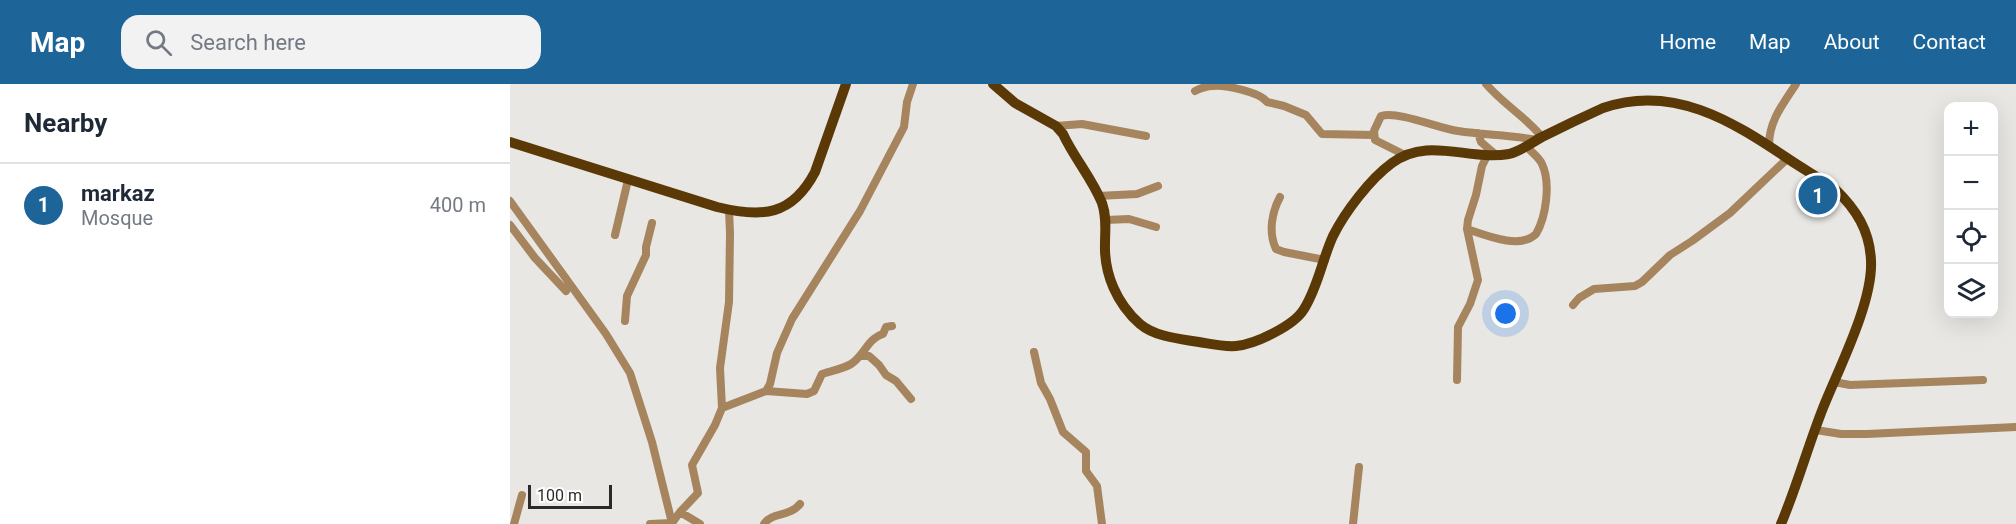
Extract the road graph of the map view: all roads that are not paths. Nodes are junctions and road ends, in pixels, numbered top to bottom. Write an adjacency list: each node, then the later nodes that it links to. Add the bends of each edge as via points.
1 (846, 84): 23 (main road, via 816,172 797,198 769,212)
2 (913, 84): 40 (street, via 904,127 860,210 792,319)
3 (993, 84): 7 (main road, via 1015,103)
4 (1486, 84): 11 (street, via 1528,121)
5 (1796, 84): 13 (street, via 1775,116)
6 (1195, 91): 9 (street, via 1216,85 1250,92 1306,115 1322,134)
7 (1056, 126): 10 (street, via 1082,124); 20 (main road)
8 (1478, 133): 9 (street, via 1386,115 1379,117); 11 (street); 16 (street)
9 (1374, 135): 15 (street, via 1377,142)
10 (1146, 136)
11 (1539, 139): 13 (main road, via 1607,107 1639,99 1669,99 1721,115); 14 (main road)
12 (510, 142): 18 (main road)
13 (1769, 145): 17 (main road)
14 (1526, 146): 16 (main road, via 1512,153); 28 (street, via 1540,160 1547,185 1536,234 1526,240 1505,240)
15 (1405, 154): 16 (main road, via 1430,148); 30 (main road, via 1378,174 1347,213)
16 (1492, 154): 28 (street, via 1479,176)
17 (1788, 158): 32 (street, via 1730,213 1670,255 1642,282 1594,289); 39 (main road, via 1850,203 1861,220 1869,245 1870,284)
18 (628, 180): 23 (main road); 29 (street)
19 (1158, 186): 20 (street, via 1137,194)
20 (1098, 196): 24 (main road)
21 (1280, 198): 30 (street, via 1272,216 1276,249)
22 (510, 201): 51 (street, via 606,333 630,373)
23 (729, 210): 42 (street, via 729,302 720,368)
24 (1106, 220): 27 (street, via 1129,219); 30 (main road, via 1109,278 1137,320 1153,332 1212,345 1247,343 1294,320 1305,309)
25 (652, 224): 33 (street, via 646,255 627,296)
26 (510, 225): 31 (street)
27 (1156, 227)
28 (1467, 229): 37 (street, via 1478,280 1458,327)
29 (615, 235)
30 (1325, 260)
31 (566, 291)
32 (1573, 305)
33 (625, 321)
34 (892, 326): 36 (street, via 886,327)
35 (1034, 352): 56 (street, via 1041,383 1063,432 1086,452 1086,471 1097,486)
36 (860, 356): 40 (street, via 849,365 822,374 814,391 807,394); 41 (street, via 869,356)
37 (1457, 380)
38 (1983, 380): 39 (street, via 1850,385)
39 (1834, 382): 44 (main road)
40 (766, 391): 42 (street)
41 (911, 399)
42 (722, 408): 48 (street, via 692,465 698,493)
43 (2016, 427): 44 (street, via 1867,434)
44 (1816, 430): 58 (main road)
45 (1359, 467): 57 (street)
46 (522, 495): 49 (street)
47 (800, 504): 55 (street, via 793,512 769,518)
48 (681, 512): 51 (street); 54 (street)
49 (518, 514): 50 (street); 52 (street)
50 (510, 519)
51 (672, 523): 53 (street)
52 (514, 524)
53 (650, 524)
54 (700, 524)
55 (764, 524)
56 (1102, 524)
57 (1353, 524)
58 (1781, 524)

